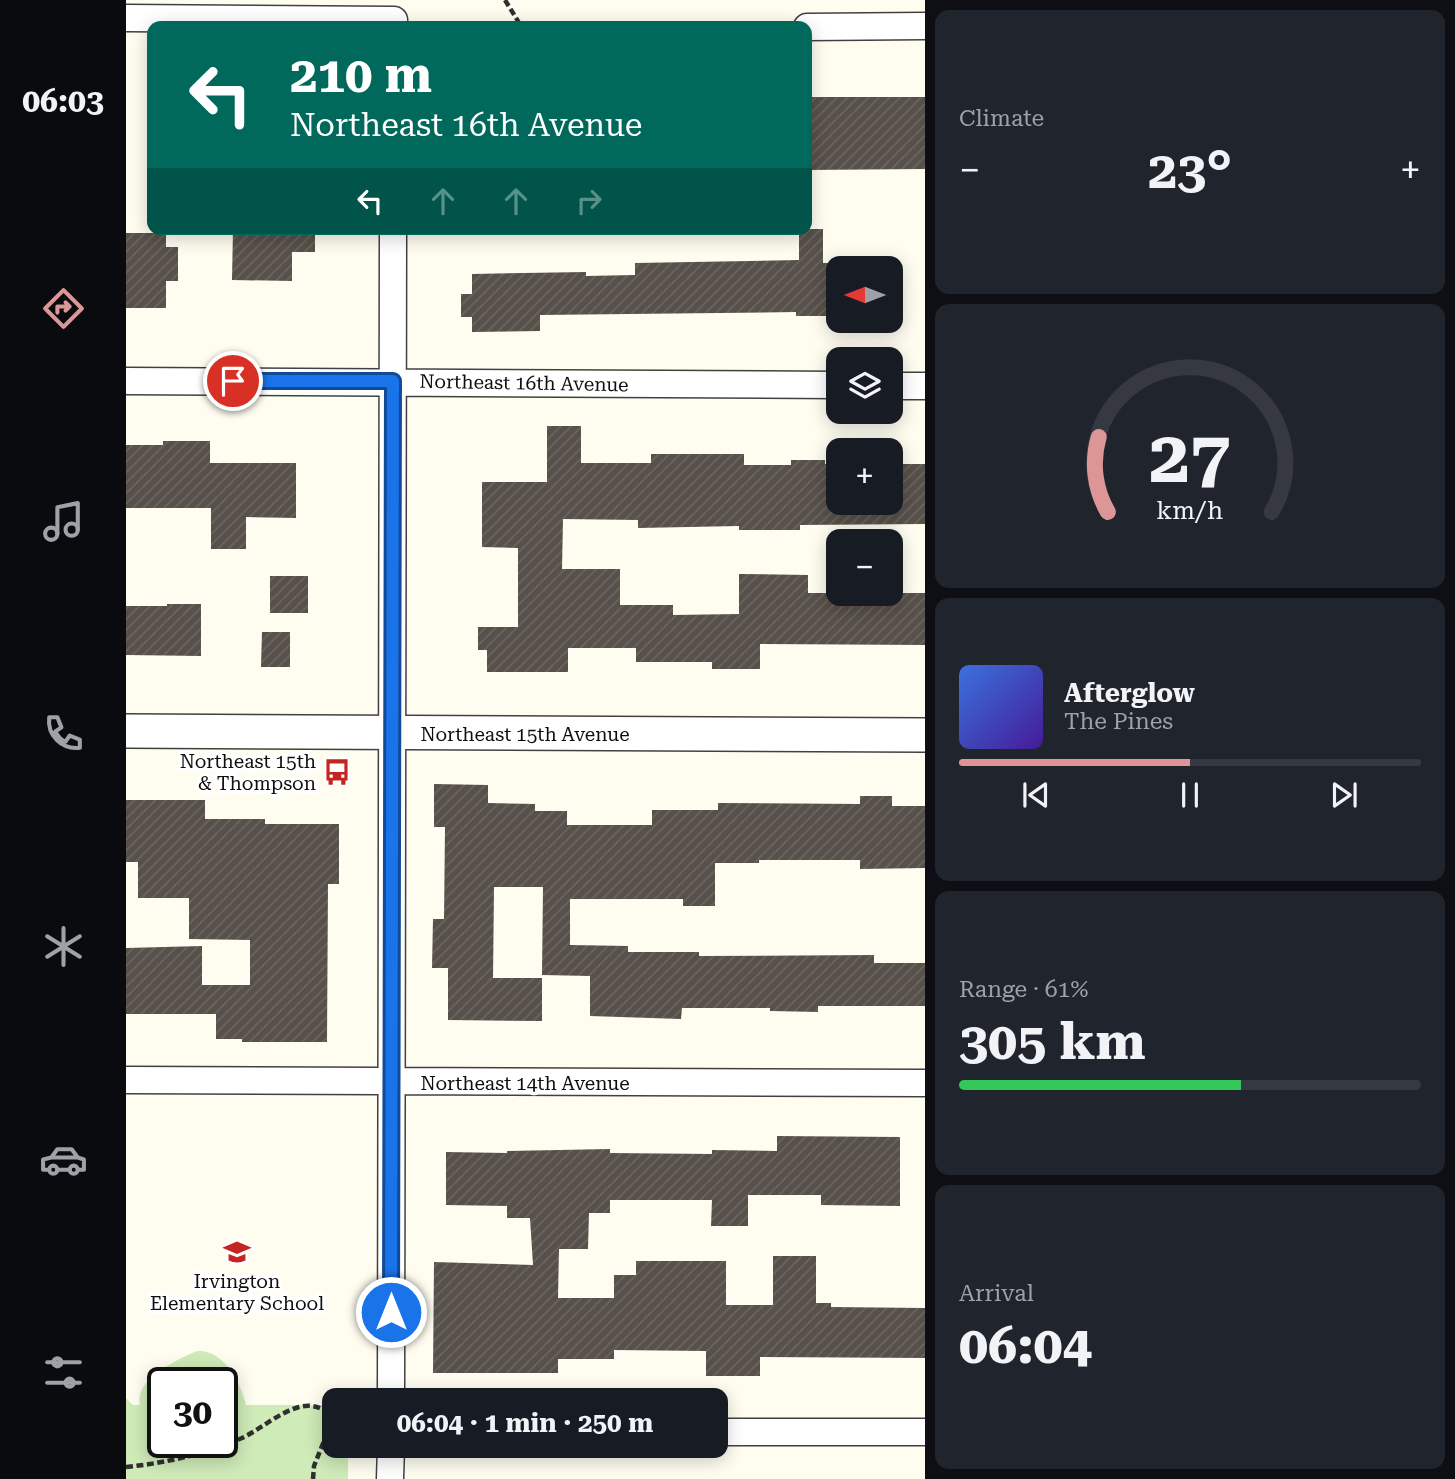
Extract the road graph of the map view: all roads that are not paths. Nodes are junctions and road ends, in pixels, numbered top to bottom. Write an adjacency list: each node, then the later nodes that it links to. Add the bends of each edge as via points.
1 (394, 15): 2 (street)
2 (126, 18)
3 (925, 26): 4 (street)
4 (812, 27)
5 (393, 235): 7 (street)
6 (126, 381): 7 (street, Northeast 16th Avenue)
7 (393, 381): 8 (street, Northeast 16th Avenue); 12 (street)
8 (826, 385)
9 (903, 386): 10 (street)
10 (925, 386)
11 (126, 732): 12 (street, Northeast 15th Avenue)
12 (393, 733): 13 (street, Northeast 15th Avenue); 15 (street)
13 (925, 735)
14 (126, 1080): 15 (street, Northeast 14th Avenue)
15 (392, 1082): 16 (street, Northeast 14th Avenue); 17 (street)
16 (925, 1083)
17 (391, 1388)
18 (728, 1432): 19 (street)
19 (925, 1432)
20 (391, 1458): 21 (street)
21 (390, 1479)

